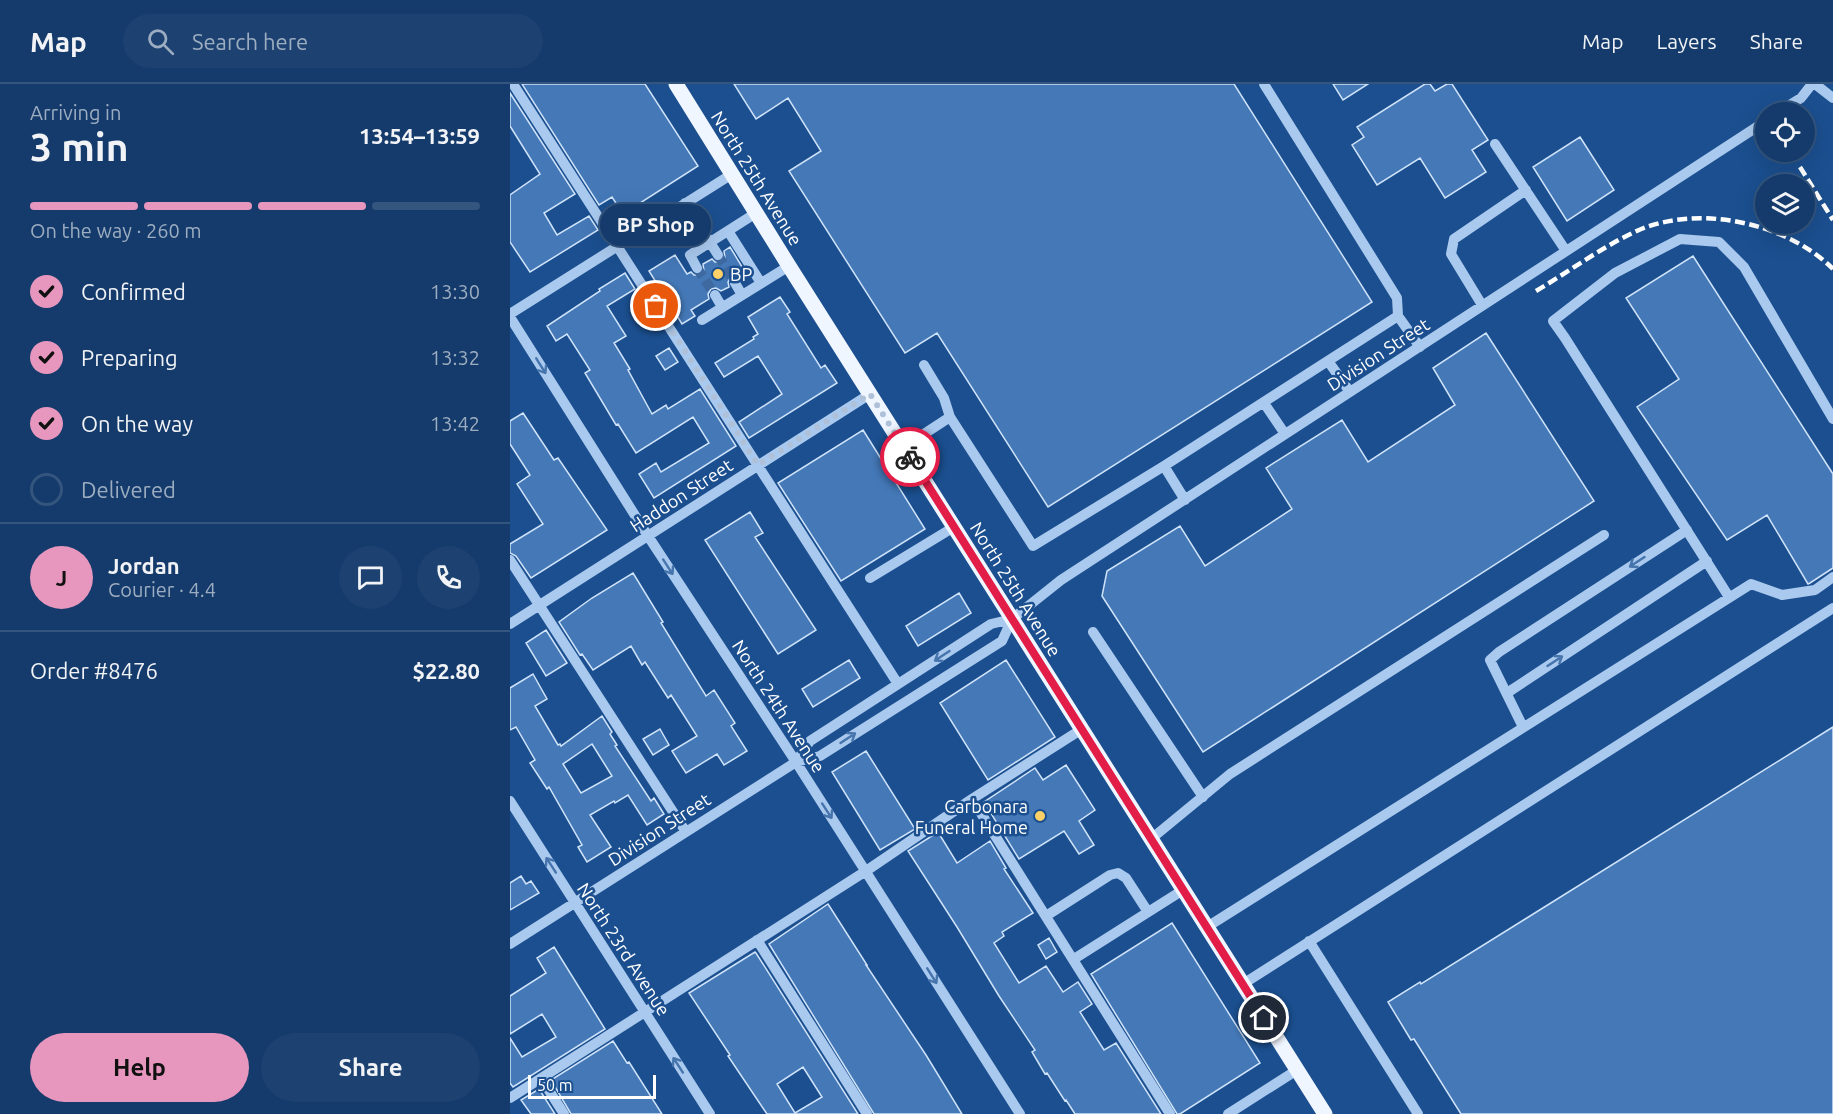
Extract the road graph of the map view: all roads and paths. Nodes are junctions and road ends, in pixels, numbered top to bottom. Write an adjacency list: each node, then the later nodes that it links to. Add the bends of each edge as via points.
1 (513, 84): 15 (street)
2 (676, 84): 9 (main road, North 25th Avenue)
3 (1264, 84): 27 (street, via 1397,298)
4 (1813, 84): 5 (street); 6 (street)
5 (1833, 98)
6 (1794, 102)
7 (1755, 128): 16 (street, Division Street)
8 (1495, 144): 10 (street)
9 (732, 174): 11 (street); 12 (main road, North 25th Avenue)
10 (1526, 190): 16 (street); 24 (street, via 1454,240 1451,254)
11 (685, 203): 14 (street); 15 (street)
12 (756, 213): 13 (street); 18 (main road, North 25th Avenue)
13 (728, 231): 14 (street); 21 (street)
14 (710, 243): 17 (street); 19 (street, via 690,255)
15 (617, 246): 26 (street); 39 (street)
16 (1566, 251): 24 (street, Division Street)
17 (718, 255)
18 (789, 266): 21 (street); 33 (main road, North 25th Avenue)
19 (698, 268)
20 (735, 283): 23 (street)
21 (761, 283): 23 (street)
22 (715, 295): 25 (street)
23 (742, 295): 25 (street)
24 (1482, 305): 29 (street, Division Street)
25 (722, 308): 28 (street)
26 (510, 315): 45 (street, North 24th Avenue, one-way to 45)
27 (1398, 316): 29 (street); 30 (street)
28 (702, 320)
29 (1420, 347): 32 (street, Division Street)
30 (1328, 361): 32 (street); 34 (street)
31 (924, 365): 35 (street, via 944,398)
32 (1350, 392): 37 (street, Division Street)
33 (870, 394): 38 (main road, North 25th Avenue); 39 (street, Haddon Street)
34 (1264, 403): 37 (street); 40 (street)
35 (950, 417): 38 (street); 40 (street, via 1033,546)
36 (1833, 420): 43 (street, via 1744,267 1719,242 1680,239 1615,273 1553,321)
37 (1284, 434): 41 (street, Division Street)
38 (904, 447): 42 (main road, North 25th Avenue)
39 (758, 465): 45 (street, Haddon Street); 56 (street)
40 (1164, 466): 41 (street)
41 (1185, 500): 53 (street, Division Street, via 1061,580)
42 (954, 527): 49 (street); 53 (main road, North 25th Avenue)
43 (1687, 530): 47 (street); 57 (street, one-way to 57, via 1498,652 1490,660)
44 (1604, 535): 61 (street, via 1230,774)
45 (648, 536): 51 (street, Haddon Street); 60 (street, North 24th Avenue, one-way to 60)
46 (510, 560): 51 (street)
47 (1707, 561): 50 (street); 57 (street, one-way to 47)
48 (1833, 577): 50 (street, via 1815,590 1782,595 1751,584)
49 (870, 579)
50 (1729, 597): 58 (street)
51 (539, 605): 54 (street, Haddon Street); 64 (street)
52 (1833, 608): 73 (street)
53 (1012, 619): 56 (street, Division Street, one-way to 56, via 991,624); 59 (main road, North 25th Avenue); 60 (street, Division Street, one-way to 53, via 820,756 1002,641)
54 (510, 624)
55 (1093, 632): 61 (street)
56 (898, 684): 60 (street, Division Street, via 810,741)
57 (1507, 693): 58 (street)
58 (1523, 727): 71 (street)
59 (1082, 729): 62 (street); 65 (main road, North 25th Avenue)
60 (796, 762): 64 (street, Division Street); 66 (street, North 24th Avenue, one-way to 66)
61 (1203, 797): 65 (street)
62 (972, 799): 66 (street); 70 (street)
63 (510, 801): 68 (street, North 23rd Avenue, one-way to 63)
64 (686, 832): 68 (street, Division Street)
65 (1151, 839): 67 (main road, North 25th Avenue)
66 (866, 871): 72 (street); 84 (street, North 24th Avenue, one-way to 84)
67 (1184, 890): 69 (street); 71 (main road, North 25th Avenue)
68 (575, 903): 74 (street, Division Street); 77 (street, North 23rd Avenue)
69 (1148, 912): 70 (street, via 1126,878 1118,873); 75 (street)
70 (1047, 916): 75 (street)
71 (1207, 927): 76 (main road, North 25th Avenue)
72 (757, 940): 77 (street); 83 (street)
73 (1309, 941): 76 (street); 88 (street)
74 (510, 944)
75 (1074, 959): 85 (street)
76 (1243, 984): 78 (main road, North 25th Avenue)
77 (645, 1013): 79 (street); 82 (street, North 23rd Avenue, one-way to 77)
78 (1297, 1070): 86 (street); 87 (main road, North 25th Avenue)
79 (541, 1078): 80 (street); 81 (street)
80 (510, 1098)
81 (564, 1114)
82 (710, 1114)
83 (867, 1114)
84 (1020, 1114)
85 (1170, 1114)
86 (1228, 1114)
87 (1325, 1114)
88 (1418, 1114)

